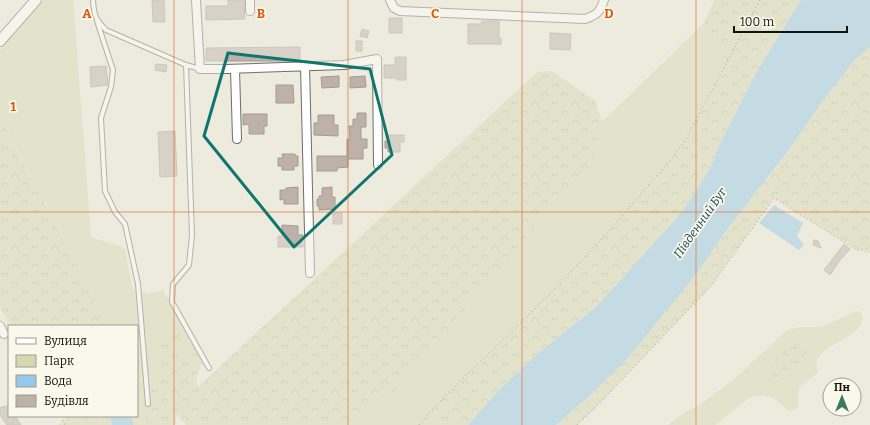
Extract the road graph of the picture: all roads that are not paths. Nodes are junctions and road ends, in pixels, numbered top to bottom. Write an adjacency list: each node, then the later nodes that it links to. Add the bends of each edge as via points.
1 (36, 0): 9 (street)
2 (93, 0): 8 (lane)
3 (196, 0): 12 (street)
4 (250, 0): 7 (street)
5 (390, 0): 6 (street, via 394,8 400,11 585,19 595,16)
6 (604, 0)
7 (250, 11)
8 (97, 21): 10 (lane, via 106,30); 20 (lane, via 113,70 111,87 101,118 105,191 124,224 138,284)
9 (0, 41)
10 (186, 65): 12 (lane); 19 (lane, via 192,234 189,265 173,284 172,302)
11 (305, 66): 13 (street); 15 (street, via 344,65 377,59); 16 (street)
12 (200, 68): 13 (street)
13 (235, 69): 14 (street)
14 (237, 139)
15 (378, 166)
16 (310, 273)
17 (0, 326): 18 (street)
18 (4, 334)
19 (210, 368)
20 (148, 404)

